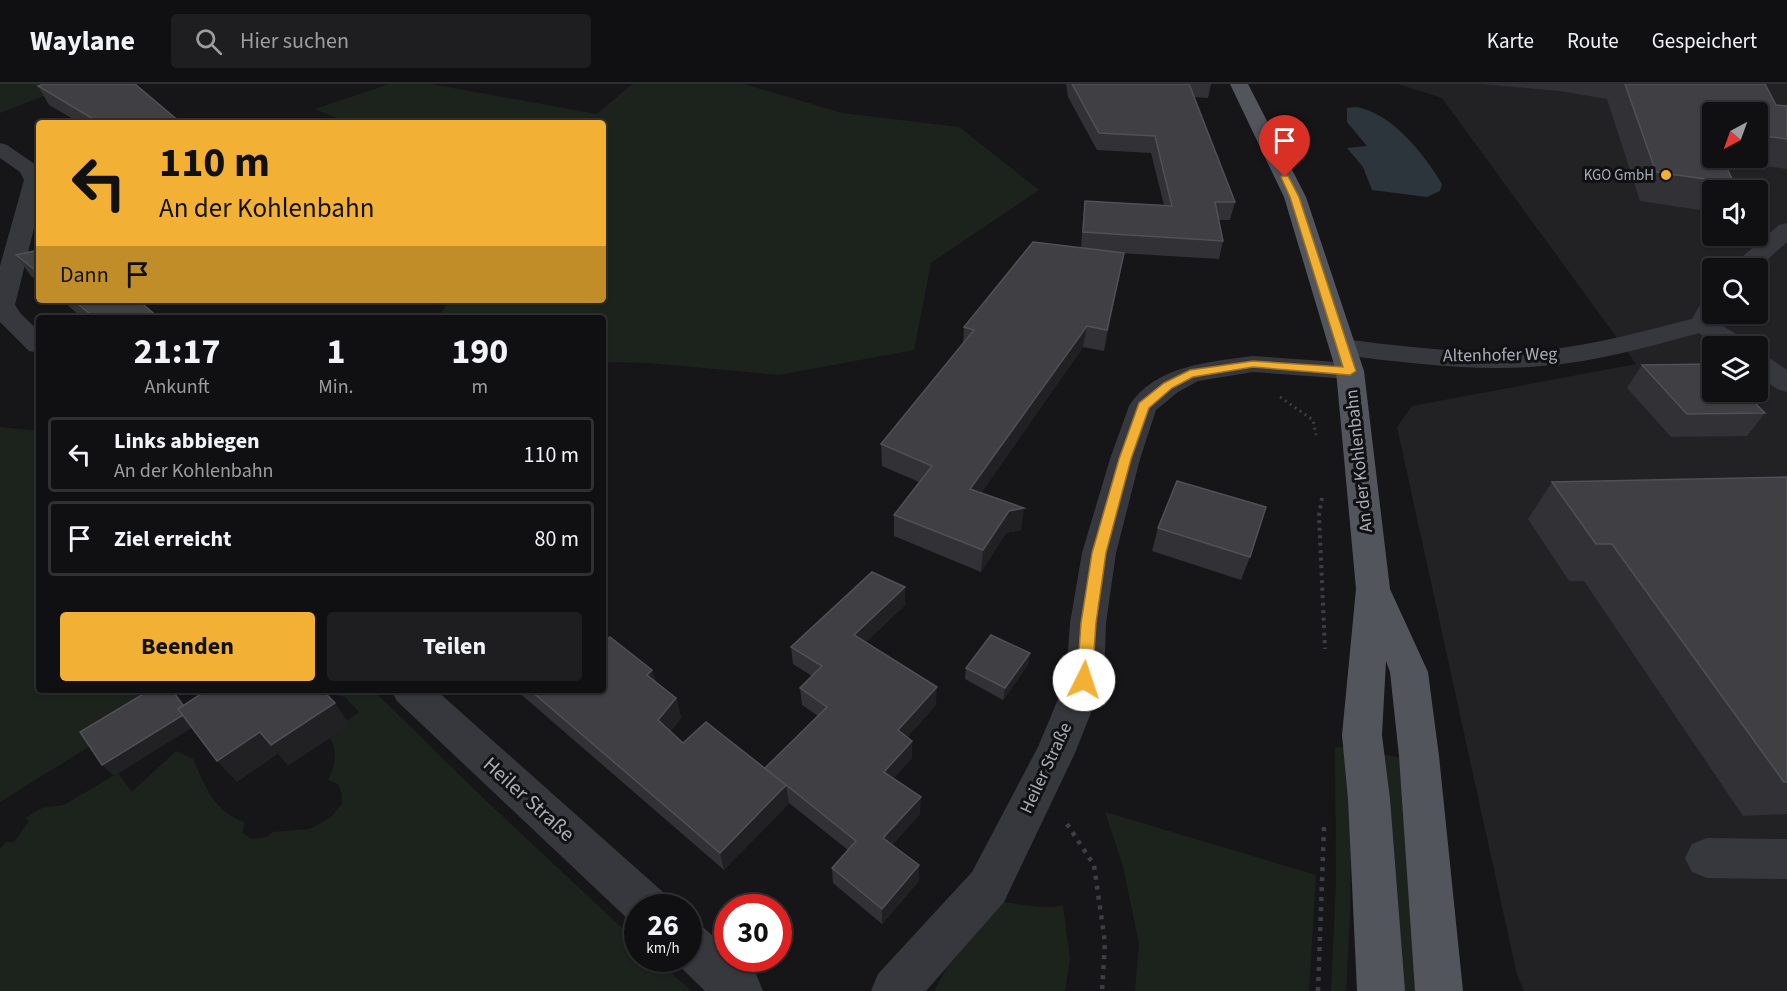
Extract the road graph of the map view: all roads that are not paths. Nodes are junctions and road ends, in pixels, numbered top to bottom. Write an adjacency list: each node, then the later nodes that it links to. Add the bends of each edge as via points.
1 (1243, 92): 9 (main road, An der Kohlenbahn, via 1295,197)
2 (0, 149): 8 (street, via 29,168 35,180 2,304 11,319)
3 (1787, 231): 4 (street)
4 (1756, 258)
5 (1702, 316): 9 (street, Altenhofer Weg, via 1645,339 1543,358)
6 (1716, 324): 7 (street)
7 (1727, 336)
8 (36, 342)
9 (1346, 359): 12 (main road, An der Kohlenbahn); 19 (street, Heiler Straße, via 1253,364 1190,374 1143,406 1099,553 1084,680 1040,783 988,887)
10 (1768, 370): 11 (street)
11 (1787, 383)
12 (1373, 589): 20 (main road, An der Kohlenbahn, via 1362,735); 21 (main road, An der Kohlenbahn, via 1409,672)
13 (413, 693): 16 (street, Heiler Straße)
14 (1707, 858): 15 (street)
15 (1787, 859)
16 (633, 894)
17 (702, 957): 18 (street)
18 (739, 991)
19 (895, 991)
20 (1381, 991)
21 (1439, 991)

